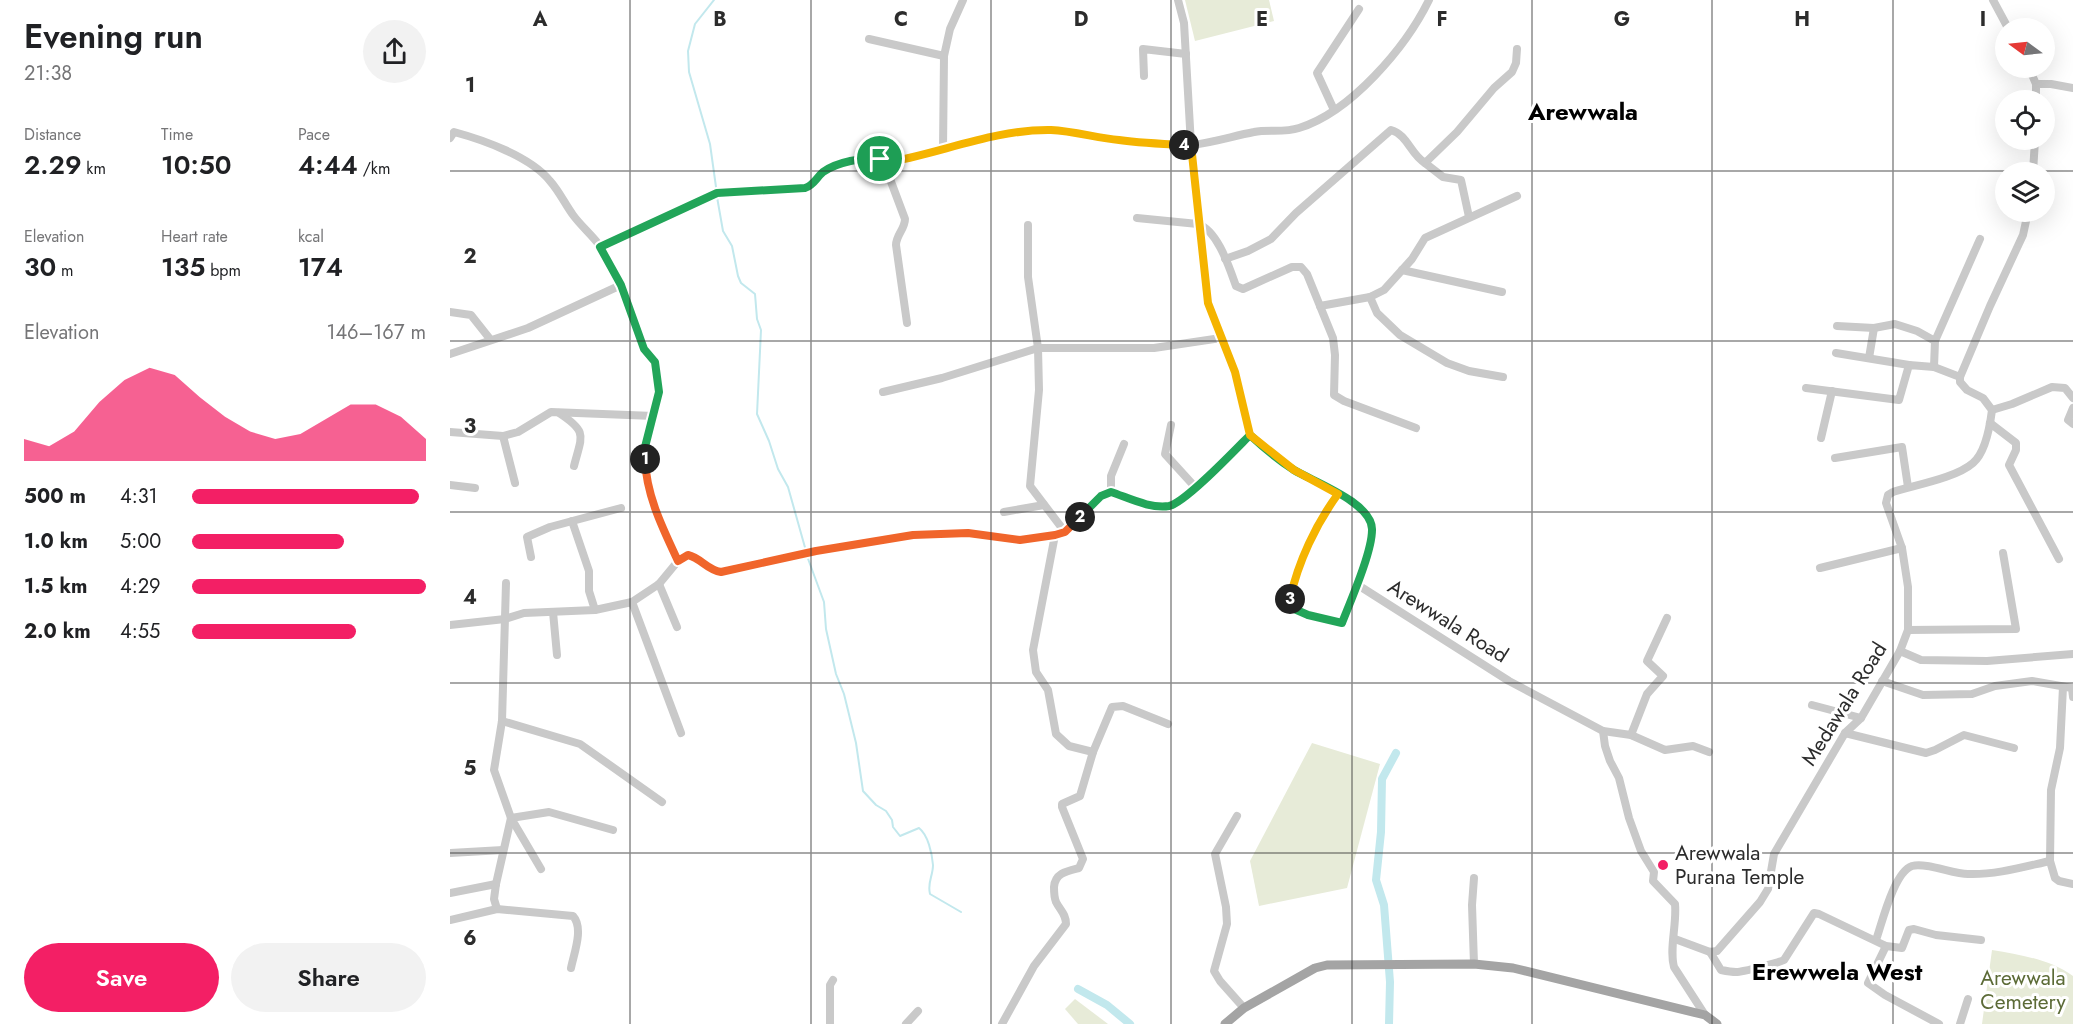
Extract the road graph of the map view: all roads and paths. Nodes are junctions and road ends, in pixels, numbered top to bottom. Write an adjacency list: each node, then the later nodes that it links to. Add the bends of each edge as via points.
1 (963, 0): 10 (street)
2 (1178, 0): 9 (street)
3 (1429, 0): 16 (street, via 1386,65)
4 (1993, 0): 6 (street)
5 (1359, 9): 16 (street, via 1317,73)
6 (2003, 18)
7 (869, 39): 10 (street)
8 (1517, 49): 21 (street, via 1512,72)
9 (1186, 54): 11 (street, via 1143,49); 18 (street)
10 (944, 56): 19 (street)
11 (1144, 76)
12 (2033, 78): 13 (street)
13 (2036, 84): 14 (street); 15 (street)
14 (2073, 87)
15 (2036, 90)
16 (1334, 110): 18 (street, via 1293,130 1260,131)
17 (450, 138): 29 (street, via 454,132 468,136 513,154 538,170 550,180)
18 (1191, 145): 19 (street, via 1051,130 1018,132); 26 (street)
19 (943, 148): 20 (street)
20 (884, 163): 29 (street, via 869,158 835,166 805,188 717,193); 37 (street, via 905,219 896,245)
21 (1425, 163): 23 (street, via 1443,177 1461,180); 30 (street, via 1400,132 1390,130 1271,238)
22 (1517, 196): 23 (street)
23 (1469, 217): 31 (street, via 1425,238)
24 (1137, 218): 26 (street)
25 (2026, 222): 50 (street)
26 (1198, 224): 30 (street, via 1212,234); 40 (street, via 1208,303)
27 (1028, 225): 43 (street, via 1028,277)
28 (1980, 239): 42 (street)
29 (600, 247): 32 (street)
30 (1225, 258): 35 (street, via 1236,286 1243,289 1292,267 1301,267)
31 (1402, 270): 33 (street); 34 (street, via 1384,290)
32 (621, 285): 41 (street, via 528,328); 58 (street, via 644,349 655,362 659,392)
33 (1502, 292)
34 (1370, 297): 35 (street); 49 (street, via 1377,313 1409,341 1469,372)
35 (1320, 306): 62 (street, via 1333,338 1334,395)
36 (450, 312): 41 (street, via 471,315)
37 (907, 323)
38 (1837, 326): 39 (street)
39 (1874, 328): 42 (street, via 1895,324); 46 (street)
40 (1221, 338): 43 (street, via 1154,348); 64 (street, via 1235,372)
41 (490, 339): 45 (street)
42 (1935, 341): 48 (street)
43 (1038, 348): 53 (street); 77 (street, via 1039,390 1030,486)
44 (1836, 353): 46 (street)
45 (450, 354)
46 (1869, 358): 47 (street)
47 (1909, 365): 48 (street); 52 (street, via 1899,400)
48 (1934, 367): 50 (street)
49 (1503, 377)
50 (1960, 377): 56 (street, via 1967,390 1983,398)
51 (1806, 388): 52 (street)
52 (1832, 391): 66 (street)
53 (883, 392)
54 (2073, 398): 56 (street, via 2065,388 2052,387)
55 (2073, 408): 60 (street, via 2068,420)
56 (1992, 410): 59 (street, Medawala Road)
57 (557, 412): 58 (street); 65 (street); 69 (street, via 581,433)
58 (654, 416): 87 (street, via 645,447 646,474 656,512)
59 (1990, 423): 72 (street, Medawala Road, via 1974,463); 86 (street, via 2016,443 2009,465)
60 (2073, 424)
61 (1172, 425): 74 (street, via 1165,454)
62 (1416, 428)
63 (450, 432): 65 (street)
64 (1250, 435): 74 (street); 76 (street, Arewwala Road, via 1294,470)
65 (503, 436): 70 (street)
66 (1821, 438)
67 (1124, 444): 75 (street, via 1111,476)
68 (1835, 458): 72 (street, via 1902,447)
69 (574, 465)
70 (515, 483)
71 (450, 485): 73 (street)
72 (1908, 487): 83 (street, Medawala Road, via 1888,495 1886,503)
73 (475, 488)
74 (1196, 488): 75 (street, via 1172,506 1155,506)
75 (1111, 492): 81 (street, via 1101,496)
76 (1338, 494): 89 (street, Arewwala Road, via 1361,509 1373,528); 89 (street, via 1303,558 1290,604 1308,615 1342,623)
77 (1044, 505): 79 (street); 81 (street)
78 (621, 508): 80 (street)
79 (1004, 512)
80 (572, 521): 85 (street, via 527,537); 93 (street, via 589,571)
81 (1065, 532): 82 (street)
82 (1055, 535): 87 (street, via 1020,540 968,533 913,535 721,572 693,556); 115 (street, via 1033,650 1036,672 1048,690 1056,734 1069,746)
83 (1902, 548): 88 (street); 99 (street, Medawala Road, via 1908,587)
84 (2003, 554): 99 (street, via 2016,629)
85 (531, 557)
86 (2059, 559)
87 (678, 561): 91 (street)
88 (1820, 567)
89 (1358, 580): 110 (street, Arewwala Road, via 1361,587 1509,681)
90 (506, 583): 96 (street)
91 (659, 584): 92 (street); 98 (street)
92 (632, 602): 93 (street); 111 (street)
93 (595, 610): 94 (street)
94 (553, 612): 96 (street); 102 (street)
95 (1667, 618): 113 (street, via 1647,661 1663,676 1647,694)
96 (505, 619): 97 (street); 108 (street)
97 (450, 625)
98 (677, 627)
99 (1908, 630): 100 (street, Medawala Road)
100 (1899, 651): 101 (street, via 1921,660 1987,661); 103 (street, Medawala Road)
101 (2073, 654)
102 (557, 655)
103 (1882, 681): 104 (street, via 1923,695 1972,694 2032,681); 107 (street, Medawala Road)
104 (2063, 687): 105 (street, via 2072,688); 123 (street, via 2060,748 2051,790)
105 (2073, 697)
106 (1812, 705): 107 (street)
107 (1860, 718): 112 (street, Medawala Road)
108 (502, 721): 117 (street, via 580,744); 119 (street, via 494,770)
109 (1168, 724): 115 (street, via 1123,706 1112,707)
110 (1603, 731): 113 (street, Arewwala Road); 131 (street, via 1629,818 1641,851 1652,867 1653,881 1675,904)
111 (681, 733)
112 (1845, 733): 114 (street, via 1926,753 1964,735); 135 (street, Medawala Road, via 1774,854 1768,889 1760,902 1717,951)
113 (1631, 735): 116 (street, Arewwala Road, via 1665,750 1693,746)
114 (2014, 748)
115 (1093, 752): 145 (street, via 1080,796 1062,804 1083,859 1079,868 1063,872 1054,883 1054,899 1066,917 1066,924 1034,966)
116 (1709, 752)
117 (662, 802)
118 (1237, 816): 140 (street, via 1215,854 1227,924 1214,970)
119 (511, 818): 120 (street, via 549,812); 121 (street); 124 (street)
120 (613, 830)
121 (503, 850): 122 (street); 126 (street)
122 (450, 853)
123 (2050, 861): 127 (street, via 2055,878); 132 (street, via 1967,874 1912,866 1894,886)
124 (541, 869)
125 (1474, 878): 136 (street)
126 (496, 884): 128 (street); 129 (street)
127 (2073, 884)
128 (450, 893)
129 (497, 909): 130 (street); 137 (street, via 573,916 578,935)
130 (450, 920)
131 (1675, 939): 135 (street); 142 (street, via 1674,967)
132 (1876, 940): 134 (street); 135 (street, via 1814,913 1784,960 1777,964 1738,972 1721,970)
133 (1981, 940): 134 (street, via 1914,929 1909,930 1902,948)
134 (1886, 946): 148 (street, via 1868,983)
135 (1710, 952)
136 (1473, 964): 140 (main road, via 1326,965); 142 (main road, via 1513,968)
137 (571, 968)
138 (833, 980): 143 (street)
139 (1968, 999): 149 (street)
140 (1244, 1008): 146 (main road)
141 (918, 1011): 144 (street)
142 (1705, 1015): 147 (main road)
143 (830, 1024)
144 (906, 1024)
145 (1002, 1024)
146 (1225, 1024)
147 (1717, 1024)
148 (1939, 1024)
149 (1960, 1024)

